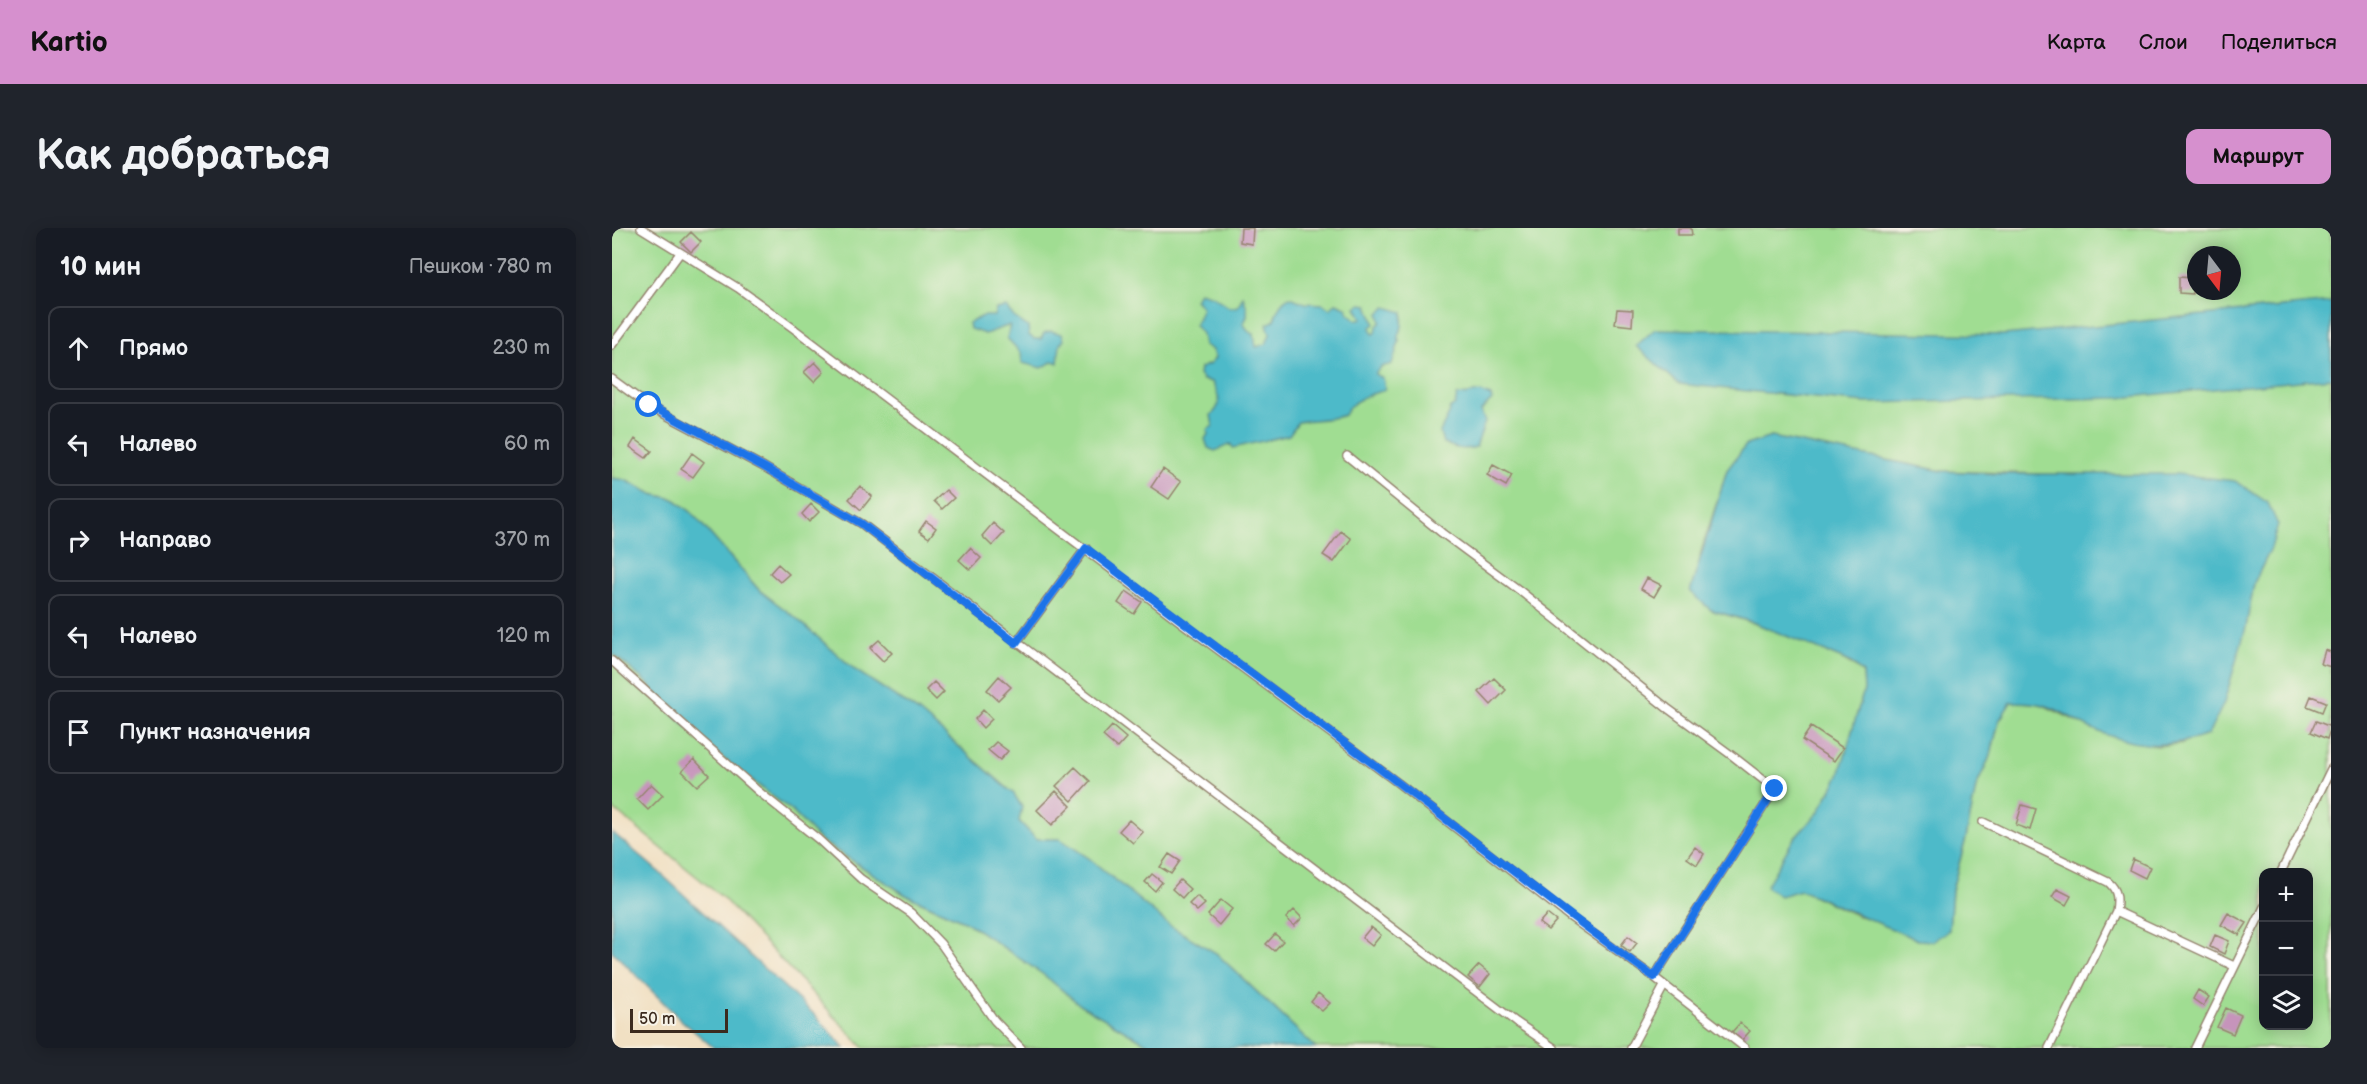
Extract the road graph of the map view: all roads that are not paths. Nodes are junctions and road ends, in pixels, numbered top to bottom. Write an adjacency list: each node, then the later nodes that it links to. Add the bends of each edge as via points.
1 (641, 228): 2 (lane)
2 (680, 253): 3 (lane); 6 (lane, via 738,288)
3 (612, 345)
4 (612, 379): 7 (lane, via 649,405 862,524)
5 (1347, 456): 15 (lane, via 1442,534 1775,789)
6 (1086, 548): 7 (lane); 15 (lane)
7 (1016, 643): 18 (lane)
8 (612, 661): 17 (lane, via 861,879 911,913 941,944 994,1020)
9 (2331, 769): 11 (lane)
10 (1983, 822): 12 (lane, via 2108,882 2118,898)
11 (2283, 868)
12 (2116, 911): 14 (lane); 21 (lane)
13 (2259, 917): 14 (lane)
14 (2234, 966): 22 (lane)
15 (1654, 977): 16 (lane)
16 (1664, 986): 19 (lane); 20 (lane)
17 (1021, 1048)
18 (1554, 1048)
19 (1631, 1048)
20 (1745, 1048)
21 (2049, 1048)
22 (2194, 1048)

